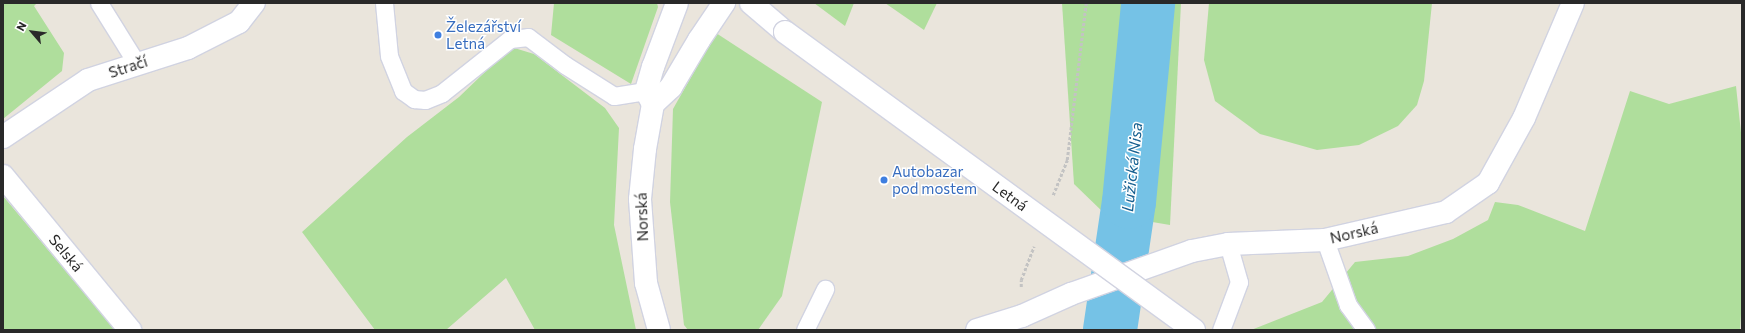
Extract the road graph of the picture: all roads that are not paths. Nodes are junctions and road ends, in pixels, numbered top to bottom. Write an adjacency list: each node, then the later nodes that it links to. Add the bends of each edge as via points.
1 (100, 3): 8 (lane)
2 (254, 3): 8 (street, Stračí, via 239,22 201,42)
3 (384, 3): 9 (lane, via 389,56 403,91 414,99 425,100 442,93 510,39 528,38 614,96)
4 (677, 3): 9 (street, Norská, via 653,66)
5 (724, 3): 9 (street, via 671,88)
6 (750, 3): 19 (street, Letná, bridge, via 785,32)
7 (1573, 3): 12 (street, Norská, via 1524,118 1488,183 1446,212)
8 (136, 64): 10 (street, Stračí, via 88,80)
9 (649, 98): 16 (street, Norská, via 640,199 646,283)
10 (3, 137)
11 (3, 176): 15 (street, Selská)
12 (1325, 240): 13 (street, Norská); 21 (lane, via 1348,305)
13 (1228, 244): 18 (street, Norská, via 1192,252 1070,294 1022,316); 20 (lane, via 1239,282)
14 (825, 290): 17 (lane)
15 (130, 330)
16 (659, 330)
17 (805, 330)
18 (977, 330)
19 (1194, 330)
20 (1221, 330)
21 (1366, 330)

